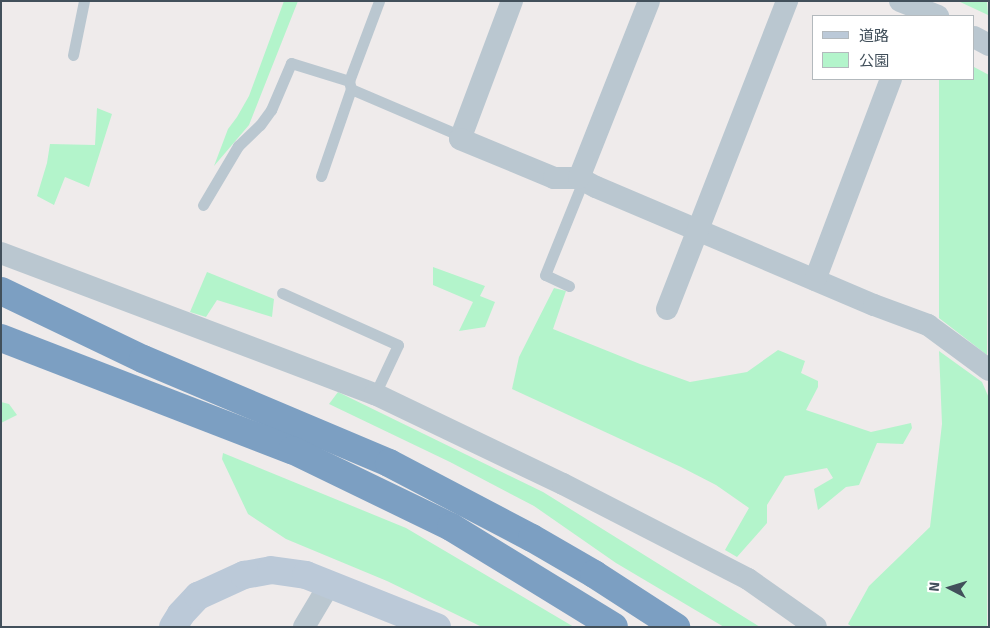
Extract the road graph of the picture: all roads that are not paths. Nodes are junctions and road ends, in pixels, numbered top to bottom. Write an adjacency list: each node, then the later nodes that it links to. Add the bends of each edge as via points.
1 (84, 1): 8 (lane)
2 (379, 1): 10 (lane)
3 (512, 1): 11 (street)
4 (649, 1): 13 (street)
5 (787, 1): 15 (street)
6 (975, 38): 7 (street)
7 (989, 45)
8 (73, 55)
9 (891, 80): 17 (street)
10 (350, 85): 11 (lane); 12 (lane); 14 (lane, via 291,63 271,110 260,126 238,146)
11 (461, 136): 13 (street, via 460,139 554,178)
12 (320, 176)
13 (581, 180): 15 (street); 18 (lane, via 545,275)
14 (203, 205)
15 (698, 231): 17 (street); 22 (street)
16 (1, 253): 26 (street)
17 (815, 280): 25 (street, via 928,325)
18 (569, 286)
19 (1, 291): 24 (highway)
20 (282, 293): 26 (lane, via 398,345)
21 (1, 306): 24 (highway)
22 (667, 309)
23 (1, 338): 31 (highway, via 292,450 451,527)
24 (143, 359): 32 (highway, via 389,463 532,538)
25 (982, 366)
26 (375, 394): 33 (street, via 564,484 748,579)
27 (329, 585): 28 (street, via 306,576 271,570 244,575 198,596); 29 (street); 30 (street)
28 (173, 627)
29 (304, 627)
30 (437, 627)
31 (614, 627)
32 (676, 627)
33 (816, 627)

